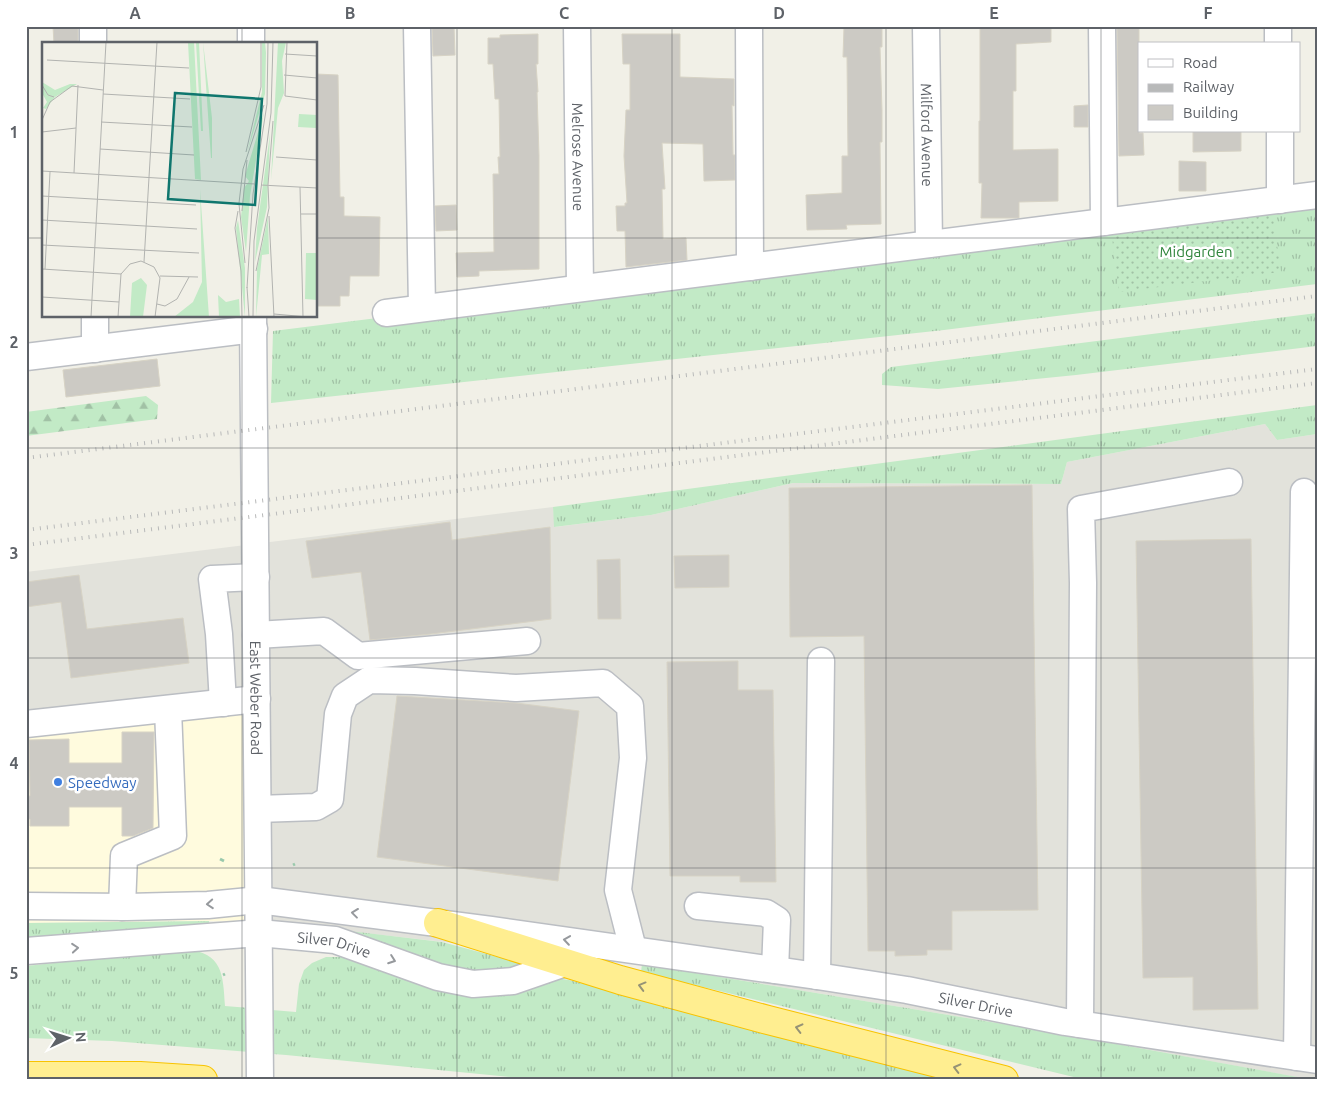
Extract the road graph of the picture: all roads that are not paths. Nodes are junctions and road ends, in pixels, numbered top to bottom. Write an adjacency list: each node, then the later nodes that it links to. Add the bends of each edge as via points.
1 (93, 26): 9 (street)
2 (251, 26): 10 (street)
3 (417, 26): 19 (street)
4 (577, 26): 18 (street, Melrose Avenue)
5 (749, 26): 17 (street)
6 (926, 26): 16 (street, Milford Avenue)
7 (1102, 26): 15 (street)
8 (1278, 26): 11 (street)
9 (93, 42)
10 (251, 42)
11 (1278, 42)
12 (1280, 132): 14 (street)
13 (1317, 195): 14 (street)
14 (1280, 200): 15 (street)
15 (1104, 222): 16 (street)
16 (928, 244): 17 (street)
17 (750, 267): 18 (street)
18 (580, 288): 19 (street)
19 (422, 308): 20 (street)
20 (386, 313)
21 (95, 318): 23 (street)
22 (254, 323): 23 (street); 27 (street, East Weber Road)
23 (95, 349): 24 (street)
24 (26, 357)
25 (1229, 482): 47 (street, via 1081,510)
26 (1304, 492): 48 (street)
27 (256, 577): 28 (street, East Weber Road); 32 (street, via 212,579)
28 (256, 635): 29 (street, via 324,631 358,656); 31 (street, East Weber Road)
29 (527, 641)
30 (821, 661): 46 (street)
31 (257, 699): 32 (street); 35 (street, East Weber Road)
32 (223, 703): 33 (street)
33 (168, 709): 34 (street); 39 (street, via 173,836 124,856)
34 (26, 724)
35 (258, 809): 36 (street, East Weber Road); 42 (street, via 316,807 330,799 338,714 345,696 369,680 516,688 603,683 630,706 632,758 618,890)
36 (258, 900): 39 (street, Silver Drive, one-way to 39); 40 (street, Silver Drive, one-way to 36); 41 (street, East Weber Road)
37 (26, 906): 39 (street, Silver Drive)
38 (698, 906): 45 (street, via 766,913 777,920)
39 (122, 907)
40 (438, 923): 42 (street, Silver Drive, one-way to 40); 44 (highway)
41 (259, 933): 43 (street, Silver Drive, one-way to 41); 44 (street, Silver Drive, one-way to 44, via 335,940 438,977 473,984 513,981); 51 (street, East Weber Road)
42 (633, 949): 44 (street, Silver Drive); 45 (street, Silver Drive)
43 (26, 951)
44 (565, 963): 52 (highway, one-way to 44)
45 (775, 970): 46 (street, Silver Drive)
46 (818, 976): 47 (street, Silver Drive)
47 (1080, 1024): 48 (street, Silver Drive)
48 (1307, 1058)
49 (26, 1076): 50 (highway, via 140,1076)
50 (203, 1080)
51 (260, 1080)
52 (1004, 1080)

